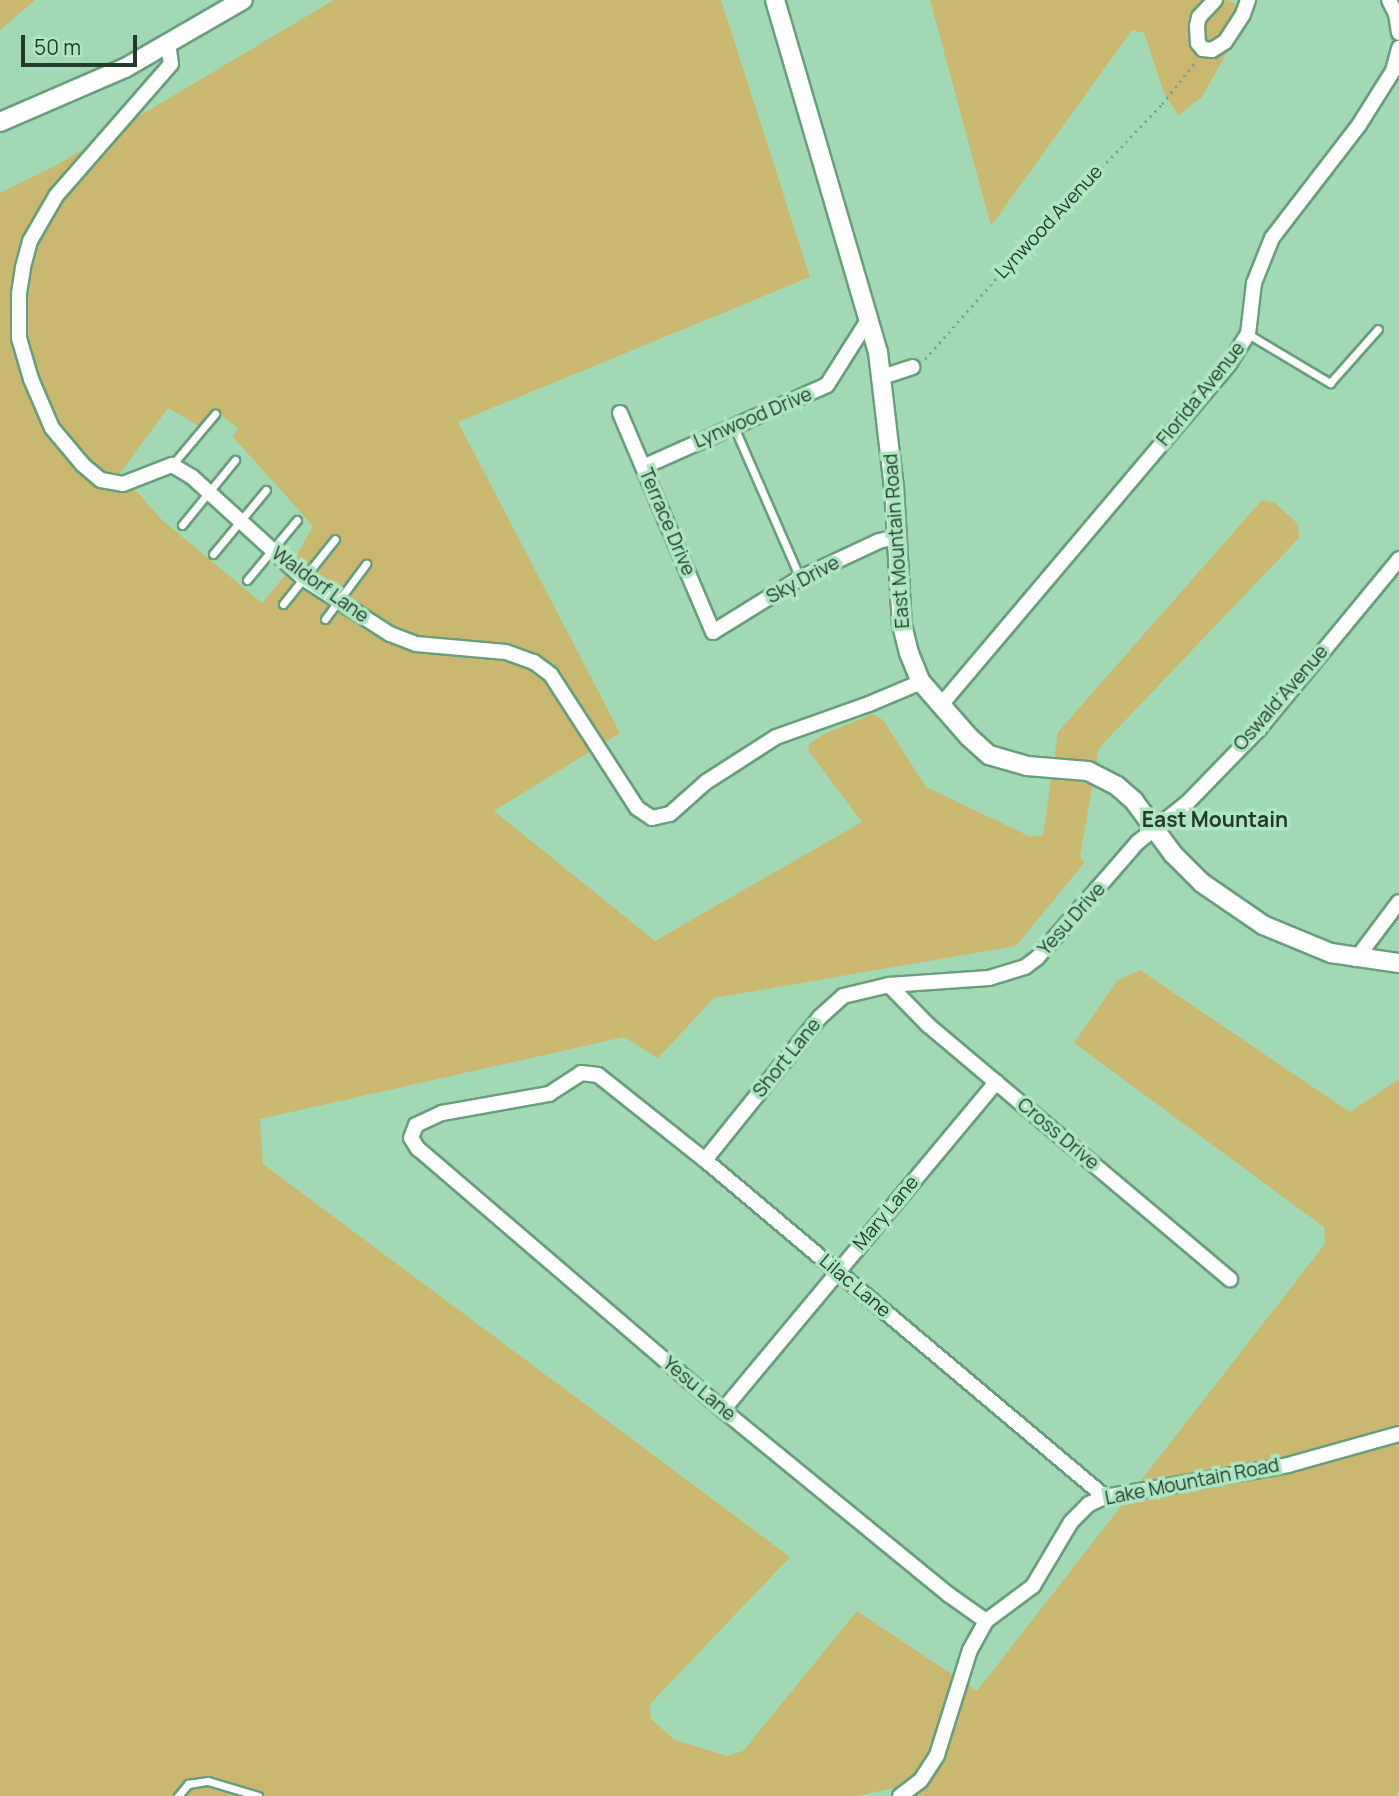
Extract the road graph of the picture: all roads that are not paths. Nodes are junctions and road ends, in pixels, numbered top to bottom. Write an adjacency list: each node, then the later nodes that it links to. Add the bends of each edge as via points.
1 (243, 0): 8 (street)
2 (775, 0): 11 (street, East Mountain Road)
3 (1214, 0): 4 (street, via 1199,17 1198,43 1203,49 1212,50 1225,42)
4 (1248, 0)
5 (1388, 0): 6 (street)
6 (1398, 14): 7 (street)
7 (1399, 33)
8 (169, 43): 10 (street, via 93,83); 20 (street, via 171,64 95,149 44,215 30,242 23,268 19,338 52,428 101,480 123,484)
9 (1399, 48): 13 (street, Florida Avenue, via 1393,71 1359,125 1272,239 1254,282)
10 (0, 122)
11 (870, 317): 15 (street, East Mountain Road); 18 (street, Lynwood Drive, via 827,385)
12 (1378, 329): 13 (lane, via 1330,383)
13 (1248, 334): 41 (street, Florida Avenue, via 1229,364)
14 (912, 367): 15 (street)
15 (883, 377): 27 (street, East Mountain Road)
16 (620, 413): 21 (street, Terrace Drive)
17 (215, 414): 20 (lane)
18 (734, 426): 21 (street, Lynwood Drive); 34 (lane)
19 (235, 460): 23 (lane)
20 (173, 465): 23 (street, Waldorf Lane)
21 (643, 467): 39 (street, Terrace Drive)
22 (266, 490): 25 (lane)
23 (208, 493): 25 (street, Waldorf Lane); 26 (lane)
24 (297, 520): 29 (lane)
25 (239, 522): 29 (street, Waldorf Lane); 30 (lane)
26 (182, 525)
27 (897, 537): 34 (street, Sky Drive); 40 (street, East Mountain Road, via 902,625)
28 (334, 538): 33 (lane)
29 (270, 551): 33 (street, Waldorf Lane); 35 (lane)
30 (213, 554)
31 (1399, 559): 42 (street, Oswald Avenue, via 1259,729)
32 (366, 564): 36 (lane)
33 (303, 578): 36 (street, Waldorf Lane); 37 (lane)
34 (800, 578): 39 (street, Sky Drive)
35 (247, 580)
36 (339, 601): 38 (lane); 40 (street, Waldorf Lane, via 416,644 506,652 541,667 551,675 637,807 652,818 670,814 706,782 776,737)
37 (283, 604)
38 (325, 619)
39 (713, 632)
40 (921, 681): 41 (street, East Mountain Road)
41 (941, 705): 42 (street, East Mountain Road, via 995,758 1088,771 1107,779 1134,802)
42 (1154, 830): 44 (street, East Mountain Road, via 1183,865 1230,905 1281,934); 46 (street, Yesu Drive, via 1025,967 989,978)
43 (1399, 902): 44 (street)
44 (1356, 959): 45 (street, East Mountain Road)
45 (1399, 964)
46 (889, 985): 48 (street, Cross Drive); 49 (street, Short Lane, via 851,992 833,1003)
47 (602, 1078): 49 (street, Lilac Lane); 52 (street, Yesu Lane, via 581,1073 549,1094 426,1118 412,1130 411,1138 418,1149)
48 (996, 1082): 50 (street, Mary Lane); 51 (street, Cross Drive)
49 (705, 1160): 50 (street, Lilac Lane)
50 (837, 1271): 52 (street, Mary Lane); 54 (street, Lilac Lane)
51 (1230, 1279)
52 (723, 1410): 55 (street, Yesu Lane)
53 (1399, 1434): 54 (street, Lake Mountain Road, via 1288,1465)
54 (1105, 1497): 55 (street, Lake Mountain Road, via 1089,1503 1070,1522 1033,1586)
55 (986, 1621): 58 (street, Lake Mountain Road, via 970,1650 937,1755 921,1780)
56 (178, 1796): 57 (lane, via 188,1784 208,1781)
57 (258, 1796)
58 (900, 1796)

